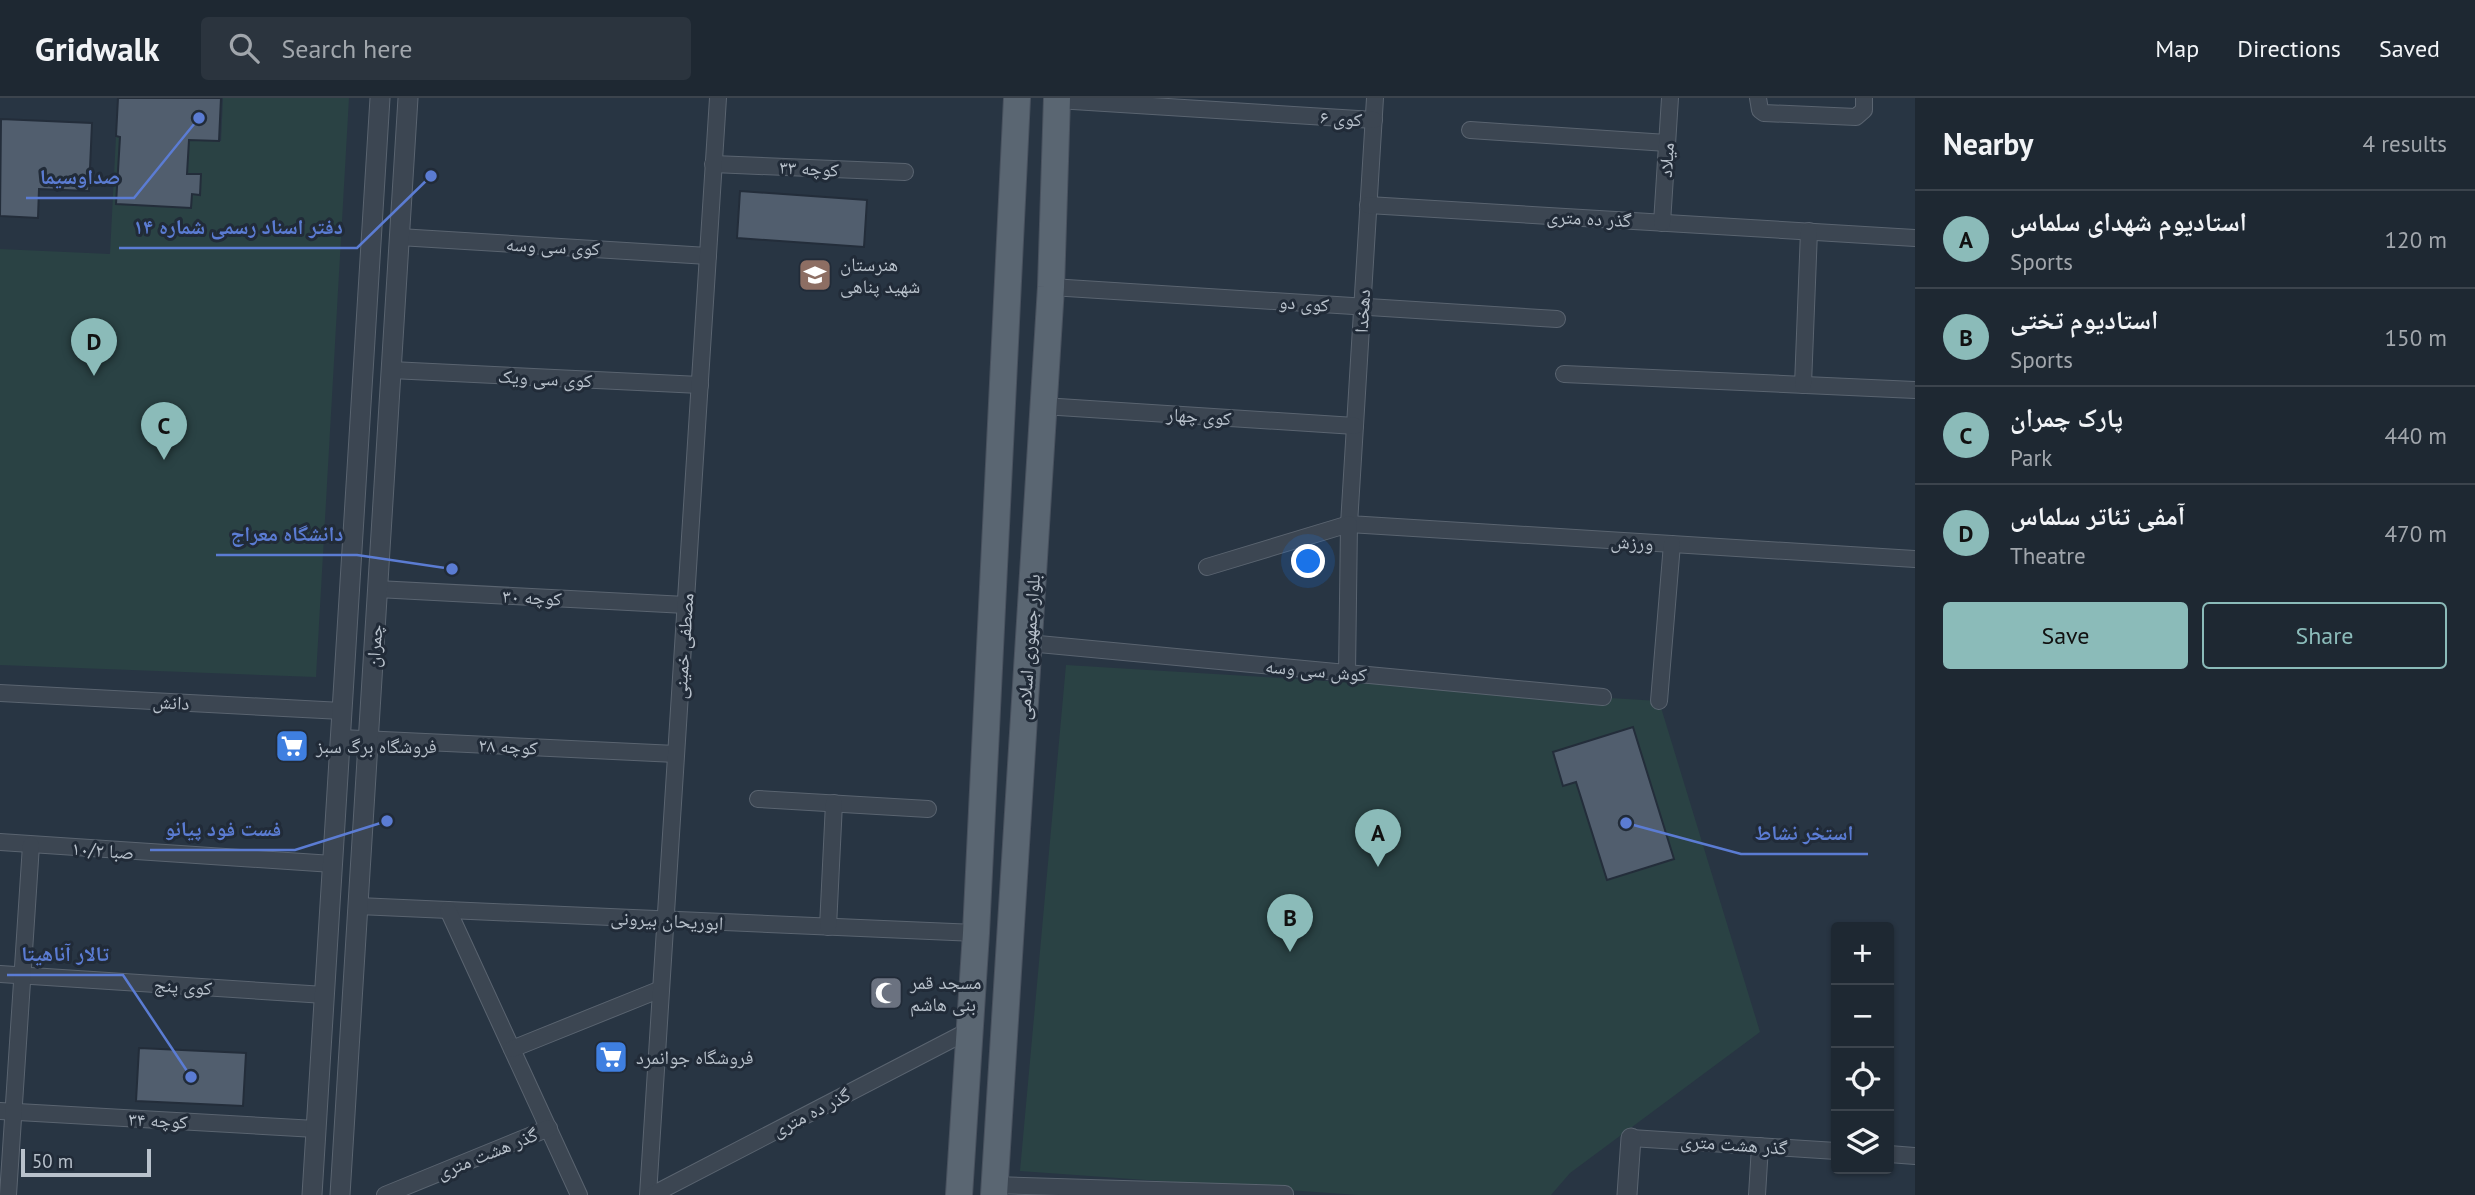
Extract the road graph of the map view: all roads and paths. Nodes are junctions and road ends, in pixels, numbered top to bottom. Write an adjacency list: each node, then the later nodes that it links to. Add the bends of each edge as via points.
1 (380, 98): 42 (street, چمران)
2 (408, 98): 18 (street, چمران)
3 (718, 98): 13 (street, مصطفی خمینی)
4 (1017, 98): 58 (main road, بلوار جمهوری اسلامی)
5 (1375, 98): 10 (street, دهخدا)
6 (1670, 98): 12 (street, میلاد)
7 (1758, 98): 8 (street, via 1764,113 1856,117 1864,110)
8 (1864, 98)
9 (1057, 99): 10 (street, کوی ۶); 21 (main road, بلوار جمهوری اسلامی)
10 (1374, 120): 15 (street, دهخدا)
11 (1470, 130): 12 (street)
12 (1667, 143): 16 (street, میلاد)
13 (713, 164): 14 (street, کوچه ۳۳); 20 (street, مصطفی خمینی)
14 (905, 172)
15 (1368, 205): 16 (street, گذر ده متری); 22 (street, دهخدا)
16 (1662, 223): 17 (street, گذر ده متری)
17 (1809, 231): 19 (street, گذر ده متری); 27 (street)
18 (399, 237): 20 (street, کوی سی وسه); 24 (street, چمران)
19 (1915, 238)
20 (708, 256): 26 (street, مصطفی خمینی)
21 (1051, 287): 22 (street, کوی دو); 29 (main road, بلوار جمهوری اسلامی)
22 (1362, 307): 23 (street, کوی دو); 30 (street, دهخدا)
23 (1557, 319)
24 (391, 370): 26 (street, کوی سی ویک); 35 (street, چمران)
25 (1564, 374): 27 (street)
26 (700, 385): 36 (street, مصطفی خمینی)
27 (1803, 385): 28 (street)
28 (1915, 390)
29 (1044, 406): 30 (street, کوی چهار); 37 (main road, بلوار جمهوری اسلامی)
30 (1355, 426): 31 (street, دهخدا)
31 (1349, 524): 32 (street, ورزش); 34 (street); 38 (street)
32 (1672, 544): 33 (street, ورزش); 41 (street)
33 (1915, 559)
34 (1207, 567)
35 (377, 589): 36 (street, کوچه ۳۰); 43 (street, چمران)
36 (686, 605): 46 (street, مصطفی خمینی)
37 (1028, 643): 38 (street, کوش سی وسه); 73 (main road, بلوار جمهوری اسلامی)
38 (1347, 673): 40 (street, کوش سی وسه)
39 (0, 693): 42 (street, دانش)
40 (1603, 697)
41 (1659, 701)
42 (342, 711): 43 (street); 44 (street, چمران)
43 (369, 713): 45 (street, چمران)
44 (341, 738): 45 (street, کوچه ۲۸); 52 (street, چمران)
45 (368, 739): 46 (street, کوچه ۲۸); 54 (street, چمران)
46 (676, 754): 56 (street, مصطفی خمینی)
47 (758, 799): 48 (street)
48 (834, 803): 49 (street); 57 (street)
49 (928, 809)
50 (0, 842): 51 (street, صبا ۱۰/۲)
51 (32, 845): 52 (street, صبا ۱۰/۲); 60 (street)
52 (333, 864): 53 (street, چمران)
53 (330, 905): 54 (street); 62 (street, چمران)
54 (358, 906): 55 (street, ابوریحان بیرونی); 77 (street, چمران)
55 (449, 910): 56 (street, ابوریحان بیرونی); 64 (street)
56 (666, 919): 57 (street, ابوریحان بیرونی); 61 (street, مصطفی خمینی)
57 (828, 928): 58 (street, ابوریحان بیرونی)
58 (976, 933): 63 (main road, بلوار جمهوری اسلامی)
59 (0, 974): 60 (street, کوی پنج)
60 (23, 976): 62 (street, کوی پنج); 65 (street)
61 (661, 989): 64 (street); 80 (street, مصطفی خمینی)
62 (325, 995): 67 (street, چمران)
63 (970, 1030): 80 (street, گذر ده متری); 81 (main road, بلوار جمهوری اسلامی)
64 (512, 1049): 66 (street)
65 (7, 1111): 67 (street, کوچه ۳۴); 75 (street)
66 (549, 1128): 78 (street, گذر هشت متری); 79 (street)
67 (316, 1129): 76 (street, چمران)
68 (1631, 1138): 69 (street, گذر هشت متری); 82 (street)
69 (1760, 1146): 70 (street, گذر هشت متری); 83 (street)
70 (1831, 1151)
71 (1894, 1154): 72 (street)
72 (1915, 1156)
73 (994, 1190): 74 (street)
74 (1285, 1194)
75 (8, 1195)
76 (312, 1195)
77 (340, 1195)
78 (386, 1195)
79 (579, 1195)
80 (650, 1195)
81 (959, 1195)
82 (1627, 1195)
83 (1757, 1195)

